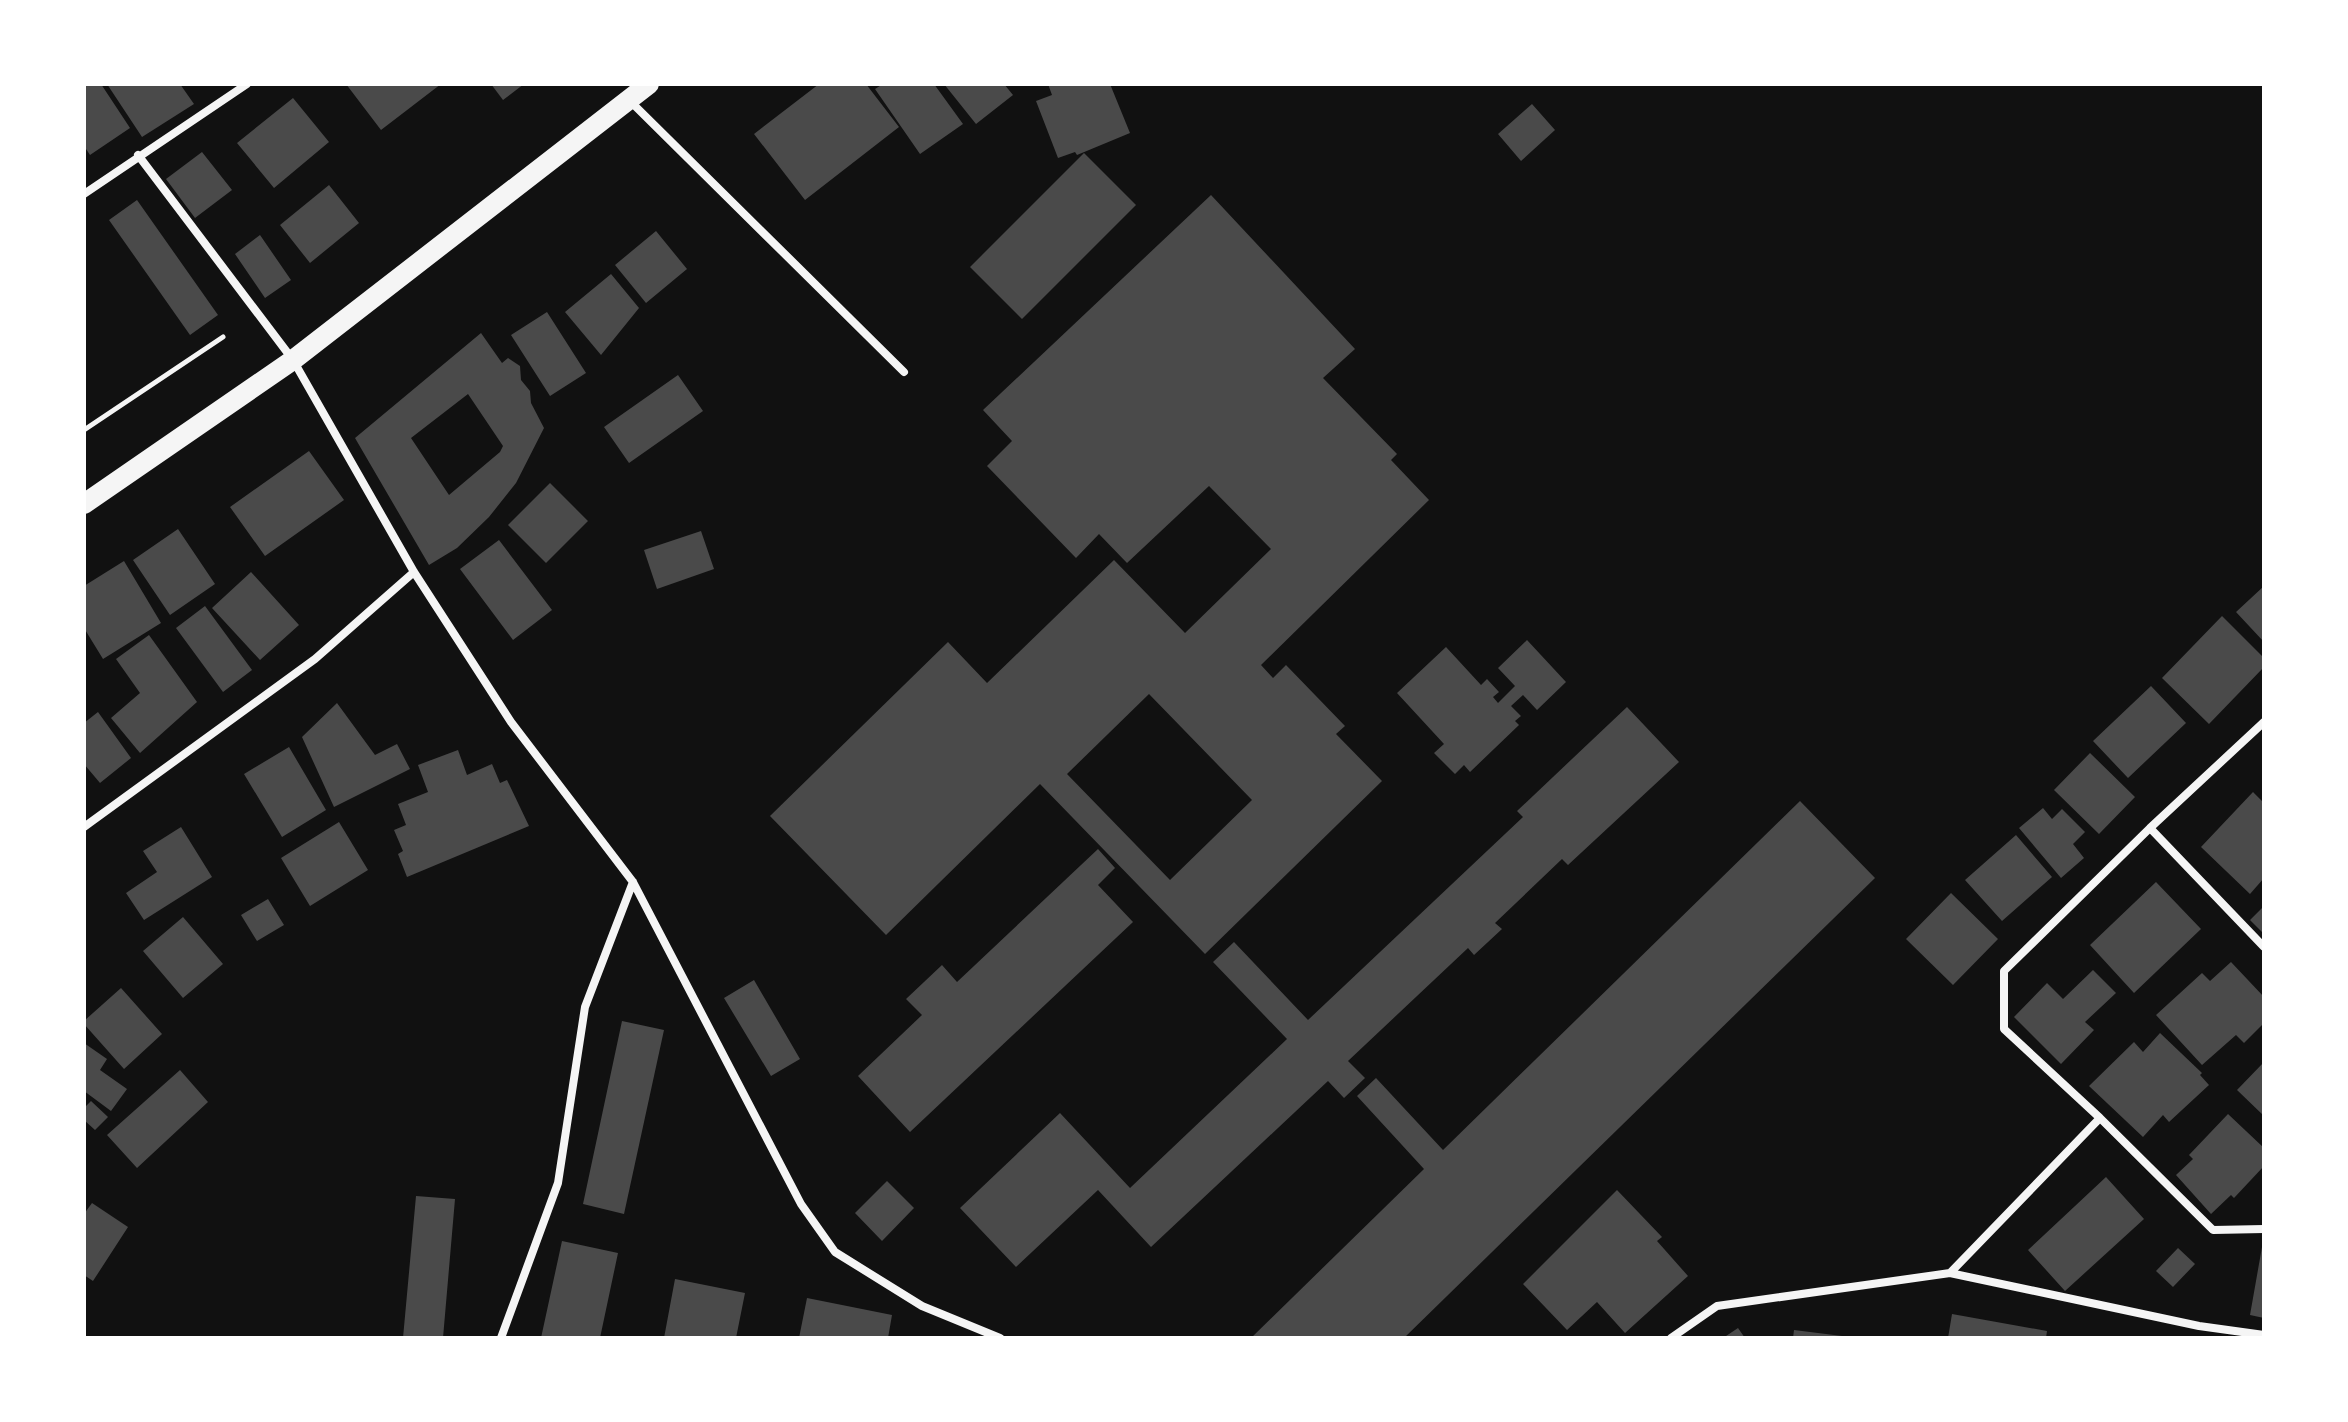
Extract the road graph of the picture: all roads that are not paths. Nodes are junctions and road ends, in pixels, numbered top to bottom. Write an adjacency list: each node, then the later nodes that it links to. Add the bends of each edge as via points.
1 (247, 84): 3 (street)
2 (649, 84): 4 (main road)
3 (235, 87): 5 (street)
4 (628, 99): 7 (main road); 8 (street)
5 (138, 155): 6 (street); 7 (street)
6 (84, 194)
7 (293, 360): 9 (main road); 10 (street)
8 (904, 372)
9 (84, 504)
10 (414, 572): 12 (street, via 315,659); 14 (street, via 511,722)
11 (2264, 722): 13 (street)
12 (84, 827)
13 (2150, 828): 15 (street); 16 (street, via 2004,971 2004,1029)
14 (633, 882): 21 (street, via 585,1007 558,1183); 22 (street, via 801,1204 835,1252 922,1306)
15 (2264, 947)
16 (2100, 1118): 17 (street, via 2213,1230); 18 (street)
17 (2264, 1229)
18 (1950, 1273): 19 (street); 23 (street, via 1717,1306)
19 (2199, 1326): 20 (street); 24 (street)
20 (2264, 1335)
21 (501, 1338)
22 (1000, 1338)
23 (1671, 1338)
24 (2197, 1338)

